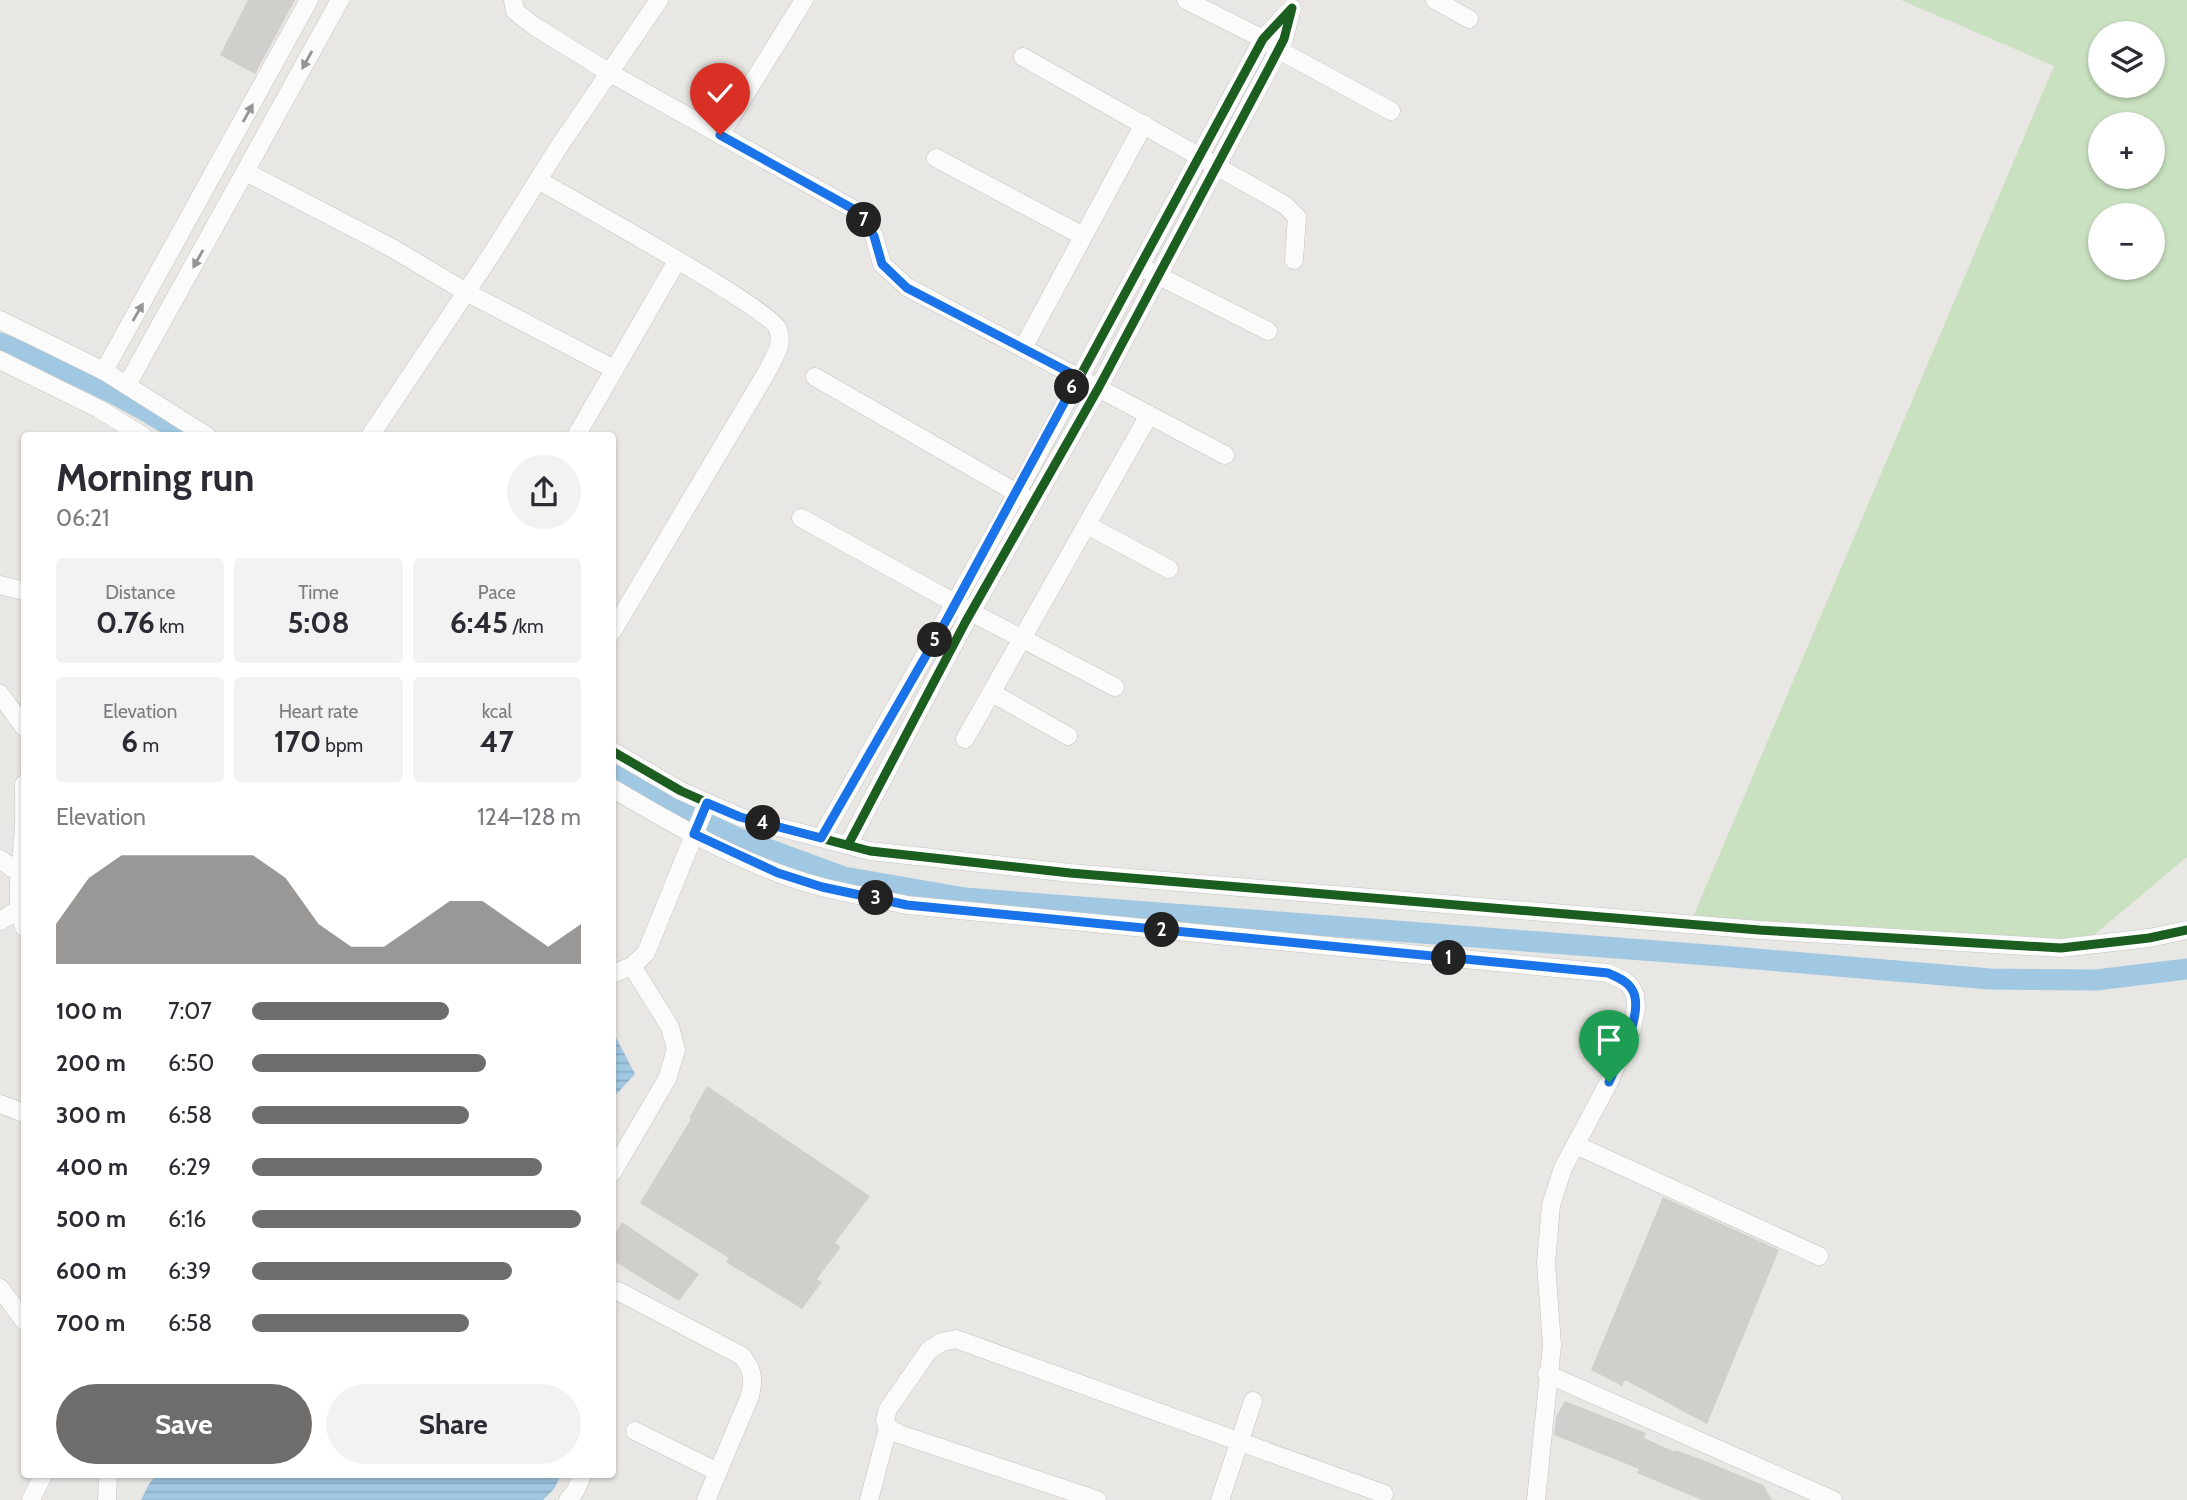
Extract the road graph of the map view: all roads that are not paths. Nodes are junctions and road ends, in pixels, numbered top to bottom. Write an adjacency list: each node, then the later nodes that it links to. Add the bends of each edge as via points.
1 (309, 0): 33 (street, one-way to 1)
2 (340, 0): 20 (street, one-way to 20)
3 (513, 0): 13 (street, via 514,10 534,26)
4 (659, 0): 13 (street)
5 (804, 0): 16 (street)
6 (1186, 0): 10 (street)
7 (1435, 0): 9 (street)
8 (1294, 4): 10 (street); 11 (street)
9 (1469, 19)
10 (1263, 39): 11 (street); 17 (street)
11 (1279, 50): 14 (street); 19 (street)
12 (1023, 57): 15 (street)
13 (610, 73): 16 (street); 21 (street)
14 (1391, 111)
15 (1144, 124): 17 (street); 22 (street)
16 (720, 135): 30 (street, via 855,210 874,236 882,264 907,288)
17 (1198, 156): 19 (street); 25 (street)
18 (936, 158): 22 (street)
19 (1217, 167): 23 (street, via 1285,205 1297,217); 26 (street)
20 (246, 172): 27 (street); 36 (street, one-way to 36)
21 (538, 180): 24 (street); 27 (street)
22 (1083, 236): 30 (street)
23 (1294, 260)
24 (677, 261): 32 (street); 52 (street, via 769,318 778,329 780,345)
25 (1139, 266): 26 (street); 35 (street)
26 (1158, 276): 29 (street); 37 (street)
27 (466, 292): 32 (street); 41 (street)
28 (0, 320): 33 (street)
29 (1268, 331)
30 (1023, 348): 35 (street)
31 (0, 360): 39 (street)
32 (614, 369): 42 (street)
33 (104, 371): 36 (street)
34 (816, 377): 44 (street)
35 (1078, 377): 37 (street); 44 (street)
36 (127, 385): 40 (street)
37 (1099, 387): 38 (street); 45 (street)
38 (1149, 415): 43 (street); 47 (street)
39 (136, 432)
40 (201, 432)
41 (373, 432)
42 (578, 432)
43 (1225, 455)
44 (1017, 492): 45 (street); 51 (street)
45 (1033, 503): 51 (street)
46 (802, 517): 51 (street)
47 (1087, 524): 48 (street); 53 (street)
48 (1169, 569)
49 (0, 585): 50 (street)
50 (21, 590)
51 (964, 607): 53 (street); 64 (street); 65 (street)
52 (616, 625)
53 (1023, 638): 54 (street); 55 (street)
54 (1115, 687)
55 (992, 693): 58 (street); 59 (street)
56 (0, 694): 57 (street)
57 (21, 723)
58 (1068, 736)
59 (965, 739)
60 (616, 753): 62 (street)
61 (616, 791): 63 (street)
62 (706, 806): 63 (street); 64 (street)
63 (696, 831): 73 (street, via 646,953); 77 (street, via 789,876 907,905 1608,973 1625,981 1635,995 1636,1007 1609,1082)
64 (821, 838): 65 (street)
65 (848, 845): 72 (street, via 1070,873 1759,930 2061,948)
66 (21, 856): 68 (street)
67 (0, 859): 68 (street)
68 (19, 873): 69 (street)
69 (21, 896)
70 (21, 908): 71 (street)
71 (0, 921)
72 (2187, 930)
73 (632, 966): 74 (street); 78 (street, via 670,1027 676,1050 667,1079)
74 (616, 972)
75 (0, 1104): 76 (street)
76 (21, 1112)
77 (1576, 1145): 79 (street); 83 (street, via 1551,1205 1546,1263 1552,1345)
78 (616, 1166)
79 (1819, 1256)
80 (0, 1288): 82 (street)
81 (618, 1291): 88 (street, via 742,1356 751,1367 750,1395)
82 (21, 1317)
83 (1547, 1374): 100 (street); 101 (street)
84 (1253, 1401): 87 (street)
85 (888, 1428): 87 (street, via 888,1409 929,1350 956,1339); 97 (street); 98 (street)
86 (635, 1431): 88 (street)
87 (1238, 1443): 92 (street); 99 (street)
88 (718, 1472): 96 (street)
89 (42, 1478): 93 (street)
90 (108, 1478): 94 (street)
91 (581, 1478): 95 (street)
92 (1384, 1494)
93 (31, 1500)
94 (107, 1500)
95 (568, 1500)
96 (706, 1500)
97 (869, 1500)
98 (1097, 1500)
99 (1220, 1500)
100 (1536, 1500)
101 (1833, 1500)

